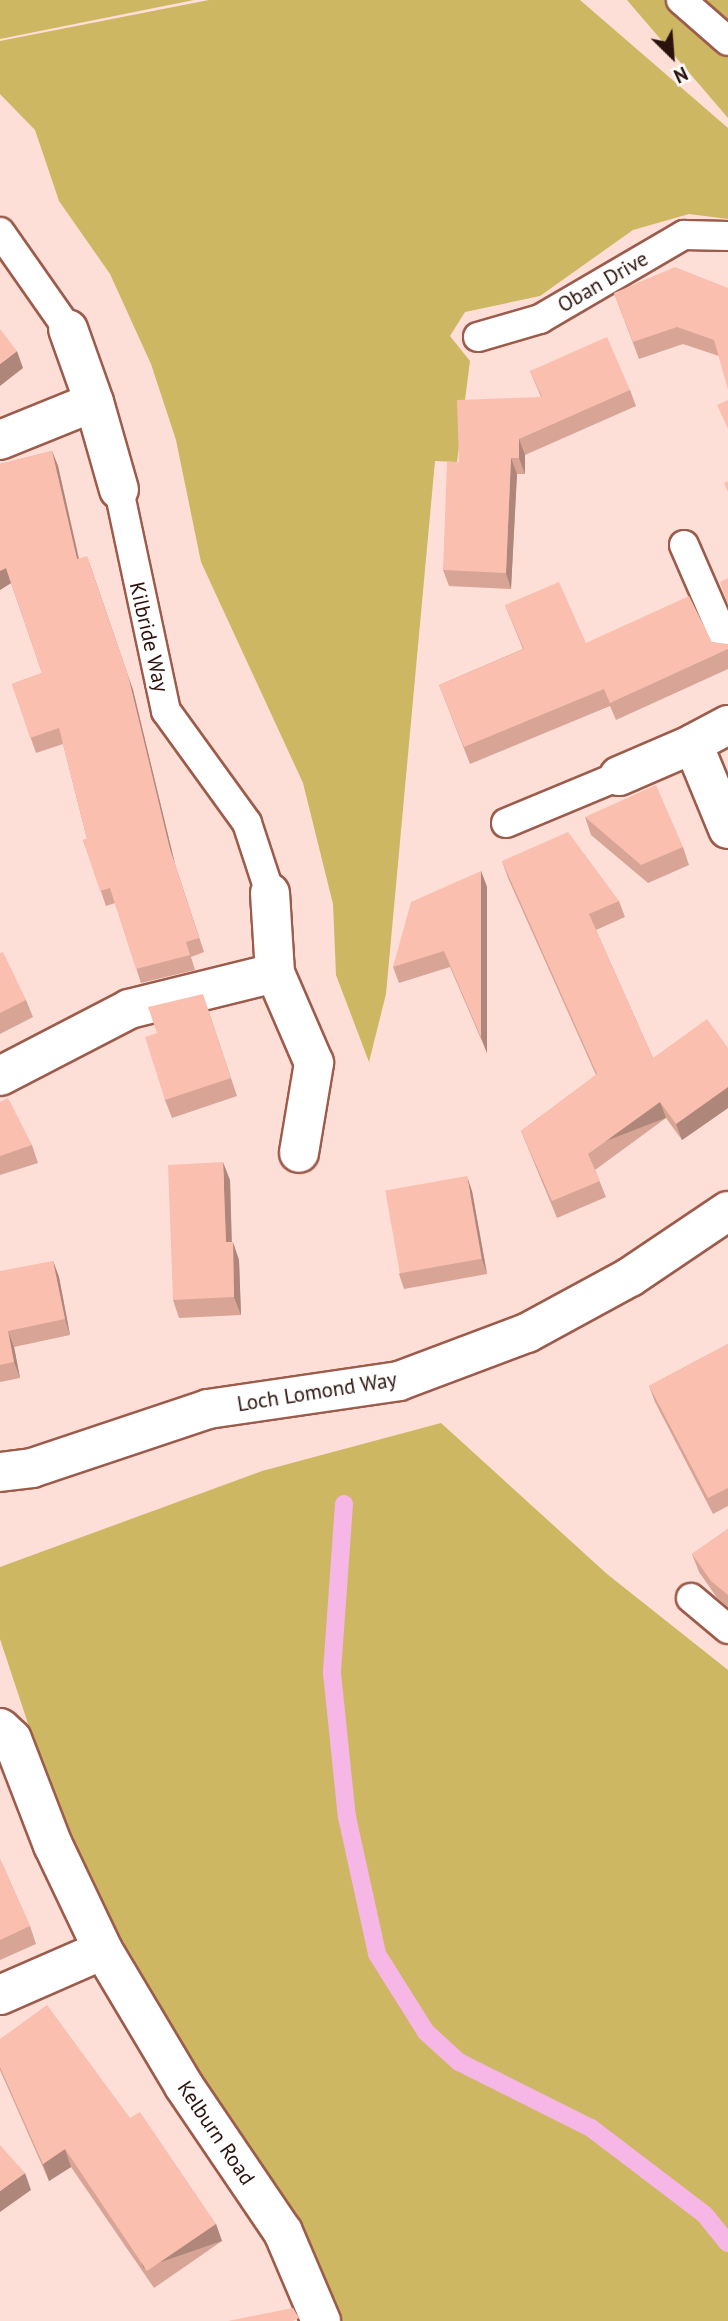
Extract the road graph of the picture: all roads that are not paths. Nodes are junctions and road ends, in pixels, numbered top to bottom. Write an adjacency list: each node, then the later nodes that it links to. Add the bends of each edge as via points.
1 (681, 0): 2 (lane)
2 (728, 41)
3 (0, 232): 5 (lane, Kilbride Way)
4 (728, 236): 6 (lane, Oban Drive, via 684,235 540,319)
5 (68, 329): 7 (street, Kilbride Way)
6 (478, 337)
7 (94, 401): 8 (street); 9 (street, Kilbride Way)
8 (0, 440)
9 (119, 490): 17 (lane, Kilbride Way, via 166,710 247,823)
10 (684, 545): 11 (lane)
11 (728, 646)
12 (728, 725): 13 (street)
13 (693, 744): 14 (street); 16 (street)
14 (619, 776): 15 (lane)
15 (506, 823)
16 (728, 829)
17 (270, 893): 18 (street, Kilbride Way)
18 (275, 973): 19 (street, via 129,1009); 20 (street, Kilbride Way, via 313,1063)
19 (0, 1076)
20 (299, 1153)
21 (728, 1211): 22 (street, Loch Lomond Way, via 630,1278 527,1333 399,1381 208,1409 32,1468)
22 (0, 1472)
23 (691, 1598): 24 (lane)
24 (728, 1629)
25 (0, 1728): 26 (street, Kelburn Road, via 12,1739)
26 (103, 1950): 27 (street); 28 (street, Kelburn Road, via 184,2086 283,2232)
27 (0, 1995)
28 (321, 2321)

